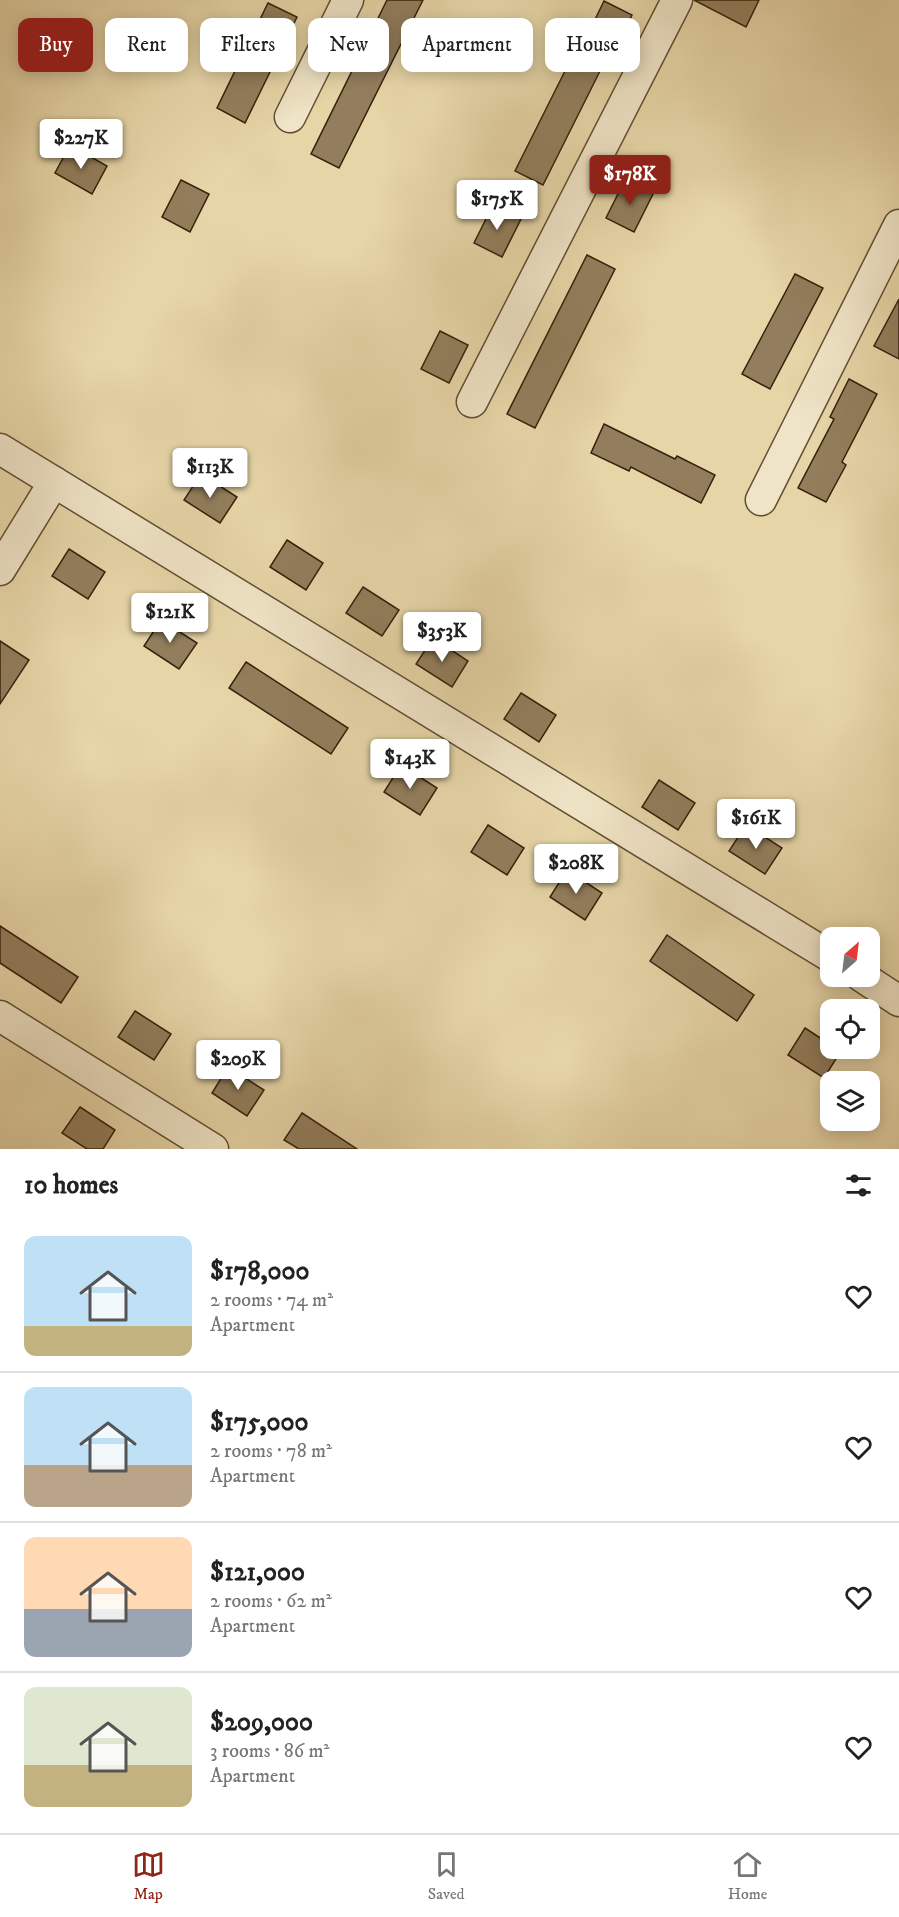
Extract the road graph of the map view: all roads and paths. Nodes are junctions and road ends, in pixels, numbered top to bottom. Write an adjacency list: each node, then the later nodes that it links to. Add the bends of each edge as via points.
1 (348, 0): 3 (street)
2 (677, 0): 5 (street)
3 (290, 117)
4 (899, 225): 8 (street)
5 (472, 402)
6 (0, 449): 7 (street)
7 (54, 482): 9 (street); 10 (street)
8 (761, 500)
9 (0, 570)
10 (820, 950)
11 (878, 987): 12 (street)
12 (899, 1001)
13 (0, 1016): 14 (street)
14 (213, 1149)

